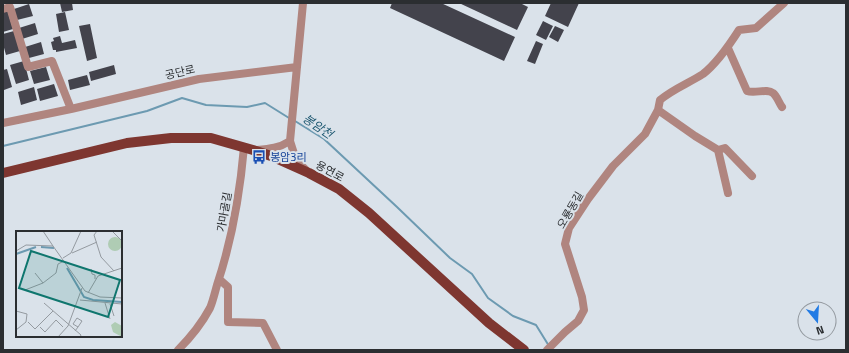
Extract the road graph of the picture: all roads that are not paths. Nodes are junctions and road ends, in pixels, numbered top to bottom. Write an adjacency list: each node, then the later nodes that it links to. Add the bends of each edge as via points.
1 (303, 3): 5 (street)
2 (784, 3): 4 (street, 오룡동길, via 756,28 739,30)
3 (3, 9): 7 (street, via 10,7 28,67 52,60)
4 (728, 48): 6 (street, via 747,91 769,91); 8 (street, 오룡동길, via 704,73 670,91 660,100)
5 (297, 67): 7 (street, 공단로, via 199,79); 10 (street)
6 (782, 107)
7 (71, 110): 9 (street, 공단로)
8 (658, 110): 12 (street); 21 (street, 오룡동길, via 645,134 613,166 570,228 565,244 584,310 578,321)
9 (3, 123)
10 (291, 140): 11 (street, via 282,147 272,149); 14 (street, via 296,160)
11 (248, 148): 13 (main road, 용연로, via 211,138 127,142); 14 (main road, 용연로); 17 (street, 가마골길, via 225,262)
12 (718, 150): 15 (street, via 725,148); 16 (street)
13 (3, 173)
14 (309, 173): 20 (main road, 용연로, via 339,190 370,213 489,323)
15 (752, 176)
16 (728, 193)
17 (219, 279): 18 (street, 가마골길, via 210,308); 19 (street, via 228,287 228,322 263,323)
18 (178, 350)
19 (277, 350)
20 (524, 350)
21 (547, 350)

